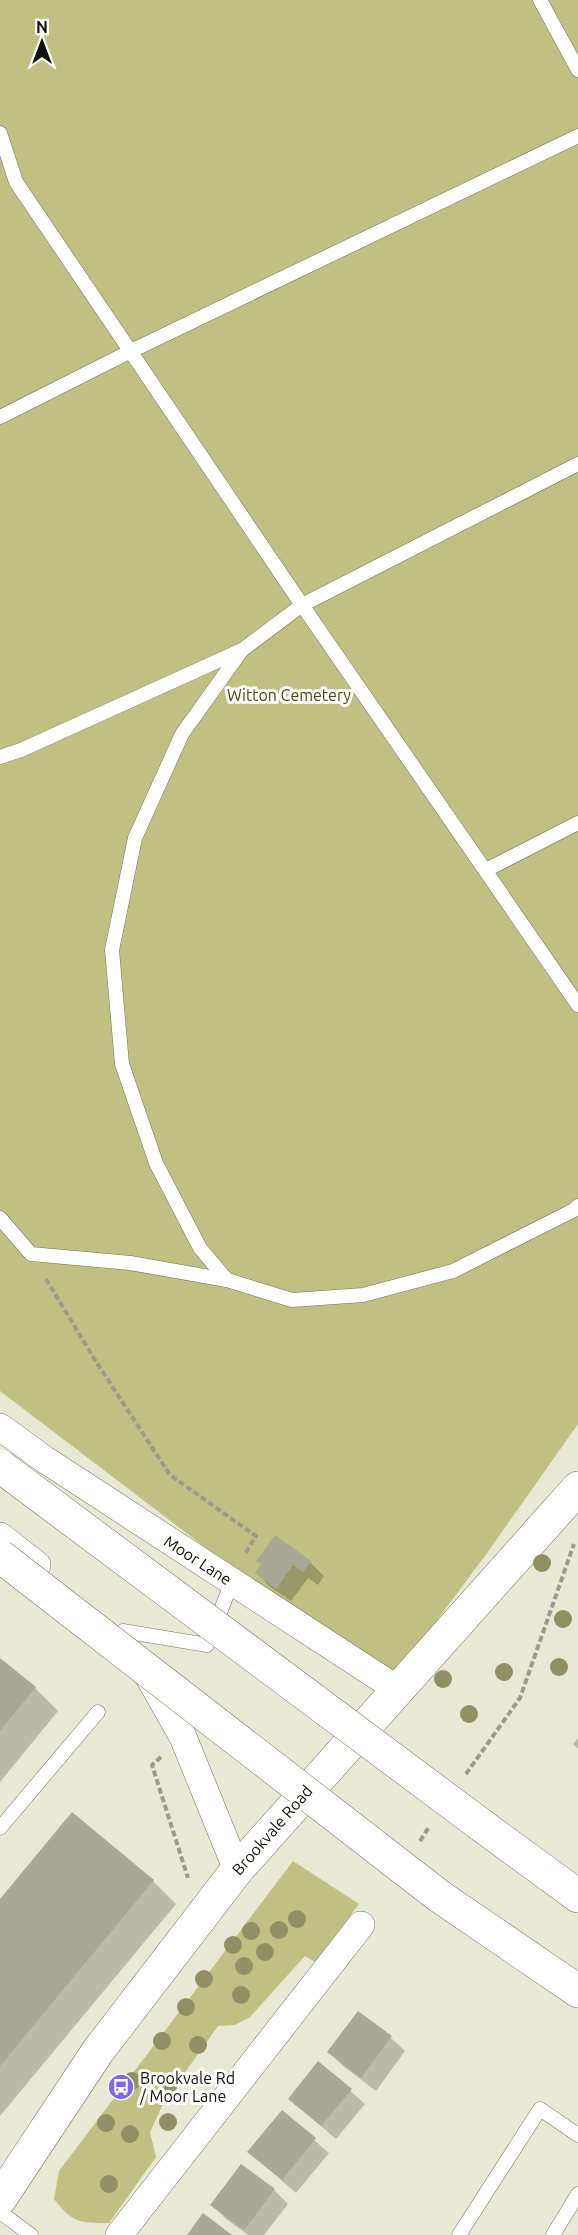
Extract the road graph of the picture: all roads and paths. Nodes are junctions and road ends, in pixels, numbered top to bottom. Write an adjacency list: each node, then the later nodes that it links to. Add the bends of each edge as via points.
1 (540, 0): 2 (lane)
2 (578, 70)
3 (0, 133): 5 (lane, via 16,182)
4 (578, 136): 5 (lane)
5 (131, 351): 6 (lane); 8 (lane)
6 (0, 417)
7 (578, 464): 8 (lane)
8 (302, 605): 9 (lane); 12 (lane)
9 (242, 650): 10 (lane); 17 (lane, via 182,734 135,838 112,950 125,1075 156,1163 200,1248)
10 (0, 757)
11 (578, 823): 12 (lane)
12 (486, 870): 13 (lane)
13 (578, 1005)
14 (578, 1206): 17 (lane, via 453,1271 363,1295 292,1300)
15 (0, 1218): 16 (lane)
16 (32, 1254): 17 (lane, via 130,1263); 24 (path, via 170,1476 256,1536)
17 (227, 1280)
18 (0, 1427): 24 (street, Moor Lane)
19 (0, 1466): 35 (main road, bridge)
20 (578, 1488): 26 (main road, Brookvale Road)
21 (578, 1533): 29 (path, via 520,1698)
22 (0, 1536): 25 (street)
23 (0, 1557): 37 (main road, bridge, via 440,1896)
24 (232, 1582): 25 (lane, via 207,1645); 26 (street, Moor Lane)
25 (123, 1631): 28 (street)
26 (397, 1689): 33 (main road, Brookvale Road)
27 (98, 1712): 31 (lane)
28 (183, 1737): 33 (street); 34 (path, via 152,1765 189,1876)
29 (460, 1783)
30 (434, 1821): 32 (path)
31 (0, 1828)
32 (414, 1849)
33 (237, 1870): 40 (main road, Brookvale Road, via 98,2051)
34 (182, 1886)
35 (578, 1896)
36 (361, 1925): 43 (street)
37 (578, 1991)
38 (578, 2135): 44 (lane, via 540,2109)
39 (578, 2194): 45 (lane)
40 (0, 2199)
41 (0, 2212): 42 (lane)
42 (31, 2235)
43 (119, 2235)
44 (459, 2235)
45 (553, 2235)

